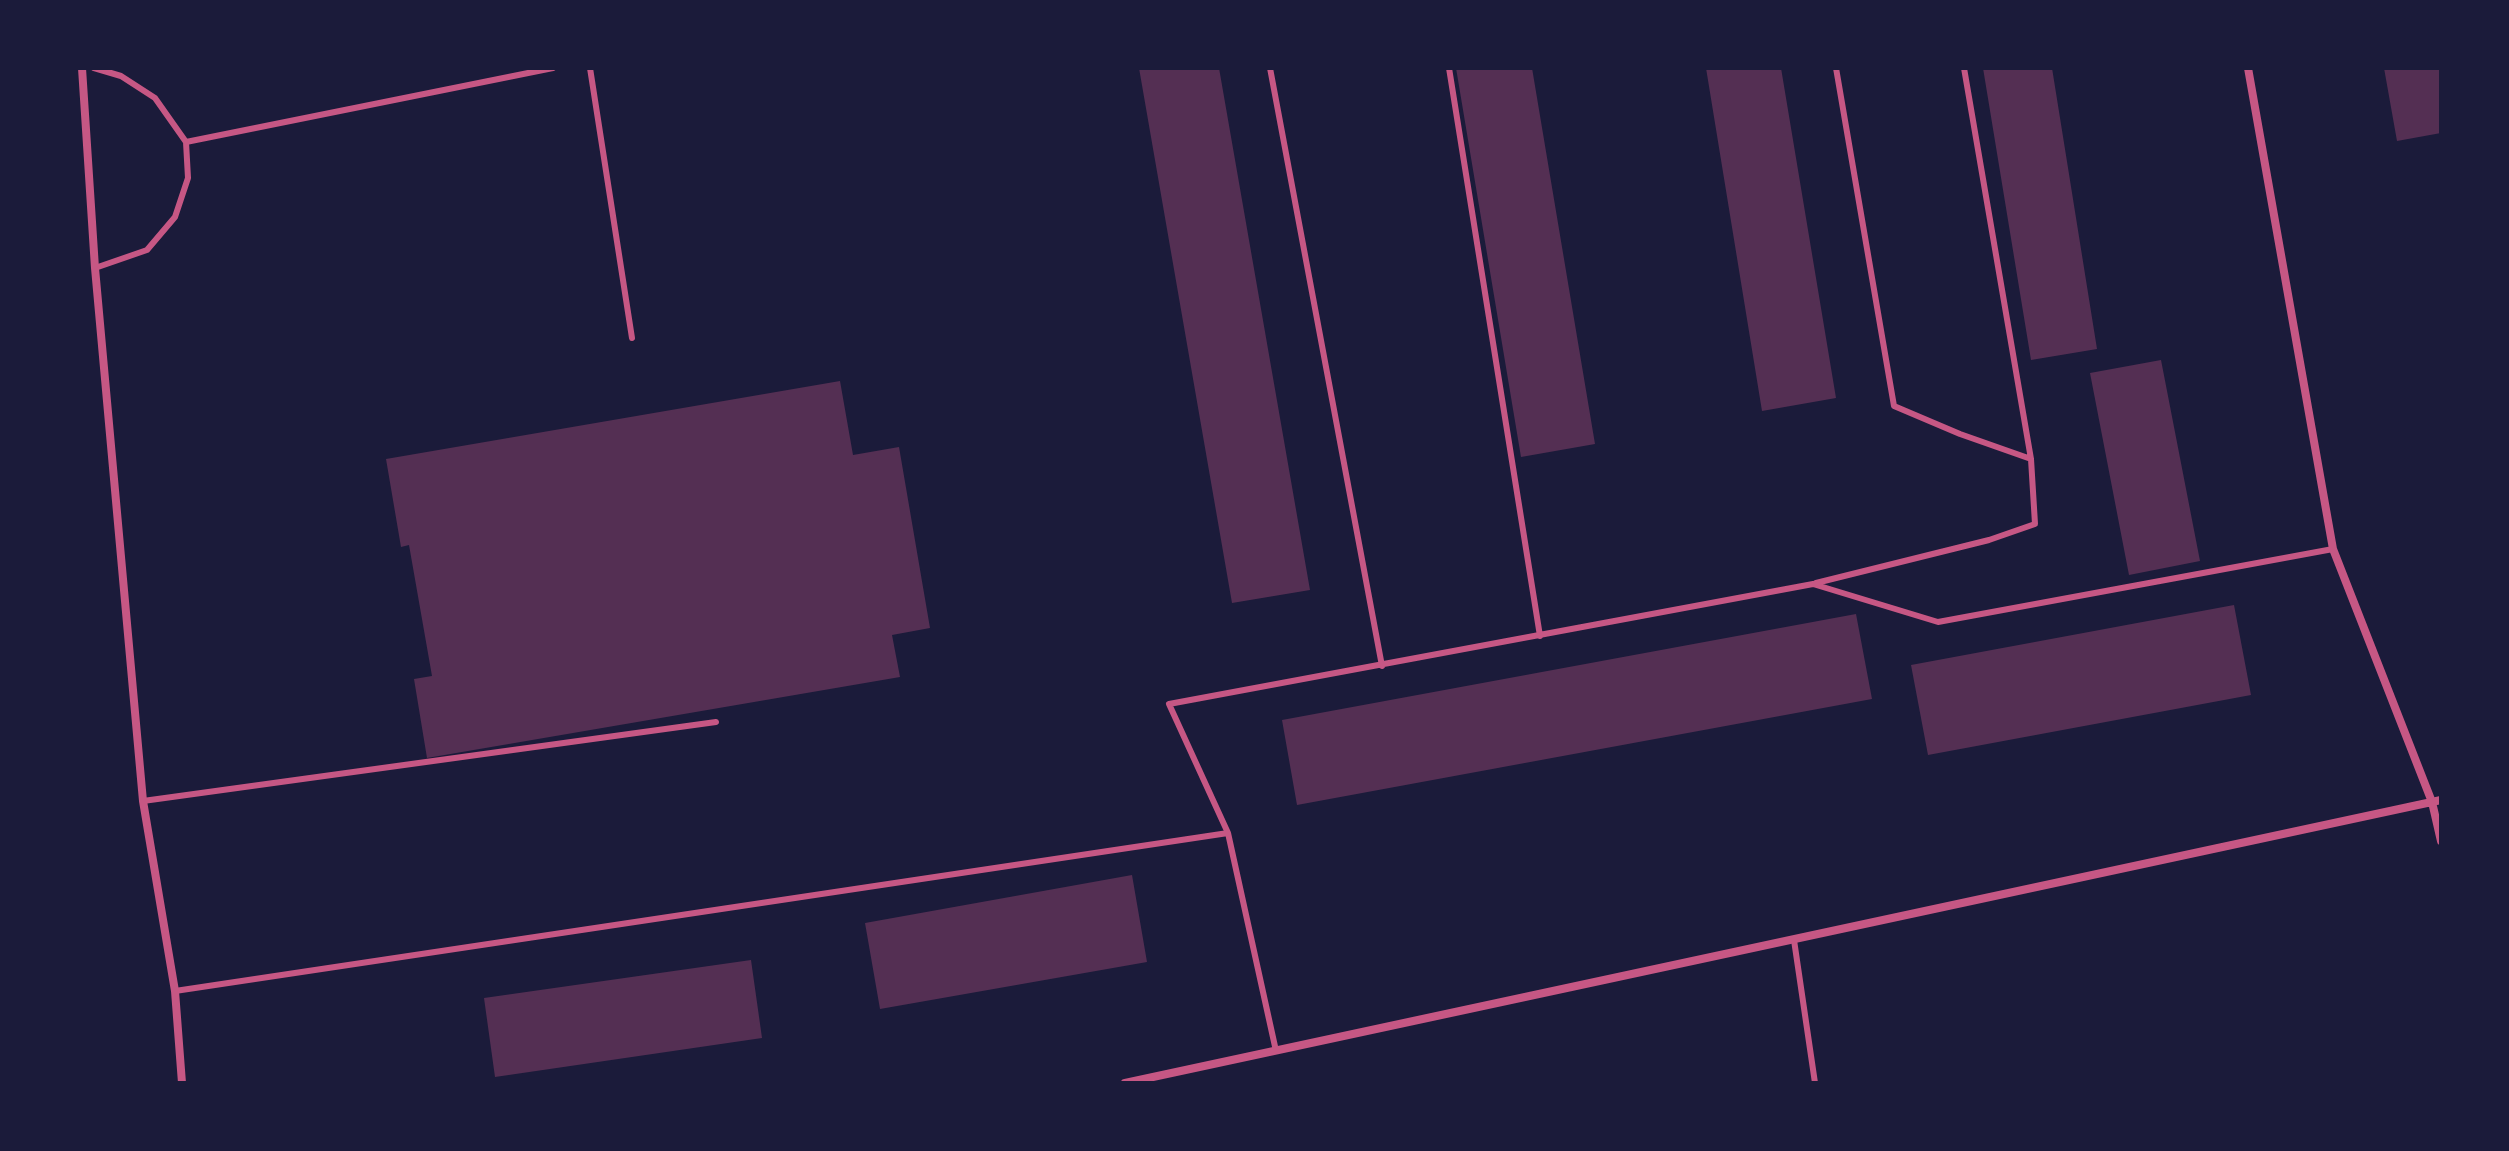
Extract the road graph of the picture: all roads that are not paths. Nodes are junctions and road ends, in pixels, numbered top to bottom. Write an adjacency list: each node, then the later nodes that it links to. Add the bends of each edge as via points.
1 (82, 68): 11 (street)
2 (94, 68): 10 (lane, via 121,76 155,98)
3 (553, 68): 10 (lane)
4 (590, 68): 12 (lane)
5 (1270, 68): 17 (lane)
6 (1449, 68): 16 (lane)
7 (1836, 68): 13 (lane, via 1894,406)
8 (1964, 68): 13 (lane)
9 (2248, 68): 14 (street)
10 (186, 142): 11 (lane, via 188,178 175,217 147,250)
11 (95, 268): 19 (street)
12 (632, 338)
13 (2031, 459): 15 (lane, via 2035,524)
14 (2333, 549): 15 (lane, via 1938,622); 20 (street)
15 (1813, 584): 16 (lane)
16 (1540, 636): 17 (lane)
17 (1382, 666): 21 (lane, via 1169,704)
18 (716, 722): 19 (lane)
19 (143, 801): 24 (street)
20 (2436, 801): 22 (street); 23 (street)
21 (1228, 833): 24 (lane); 25 (lane)
22 (2441, 841)
23 (1794, 940): 25 (street); 28 (lane)
24 (175, 991): 26 (street)
25 (1276, 1051): 27 (street)
26 (182, 1083)
27 (1125, 1083)
28 (1815, 1083)

